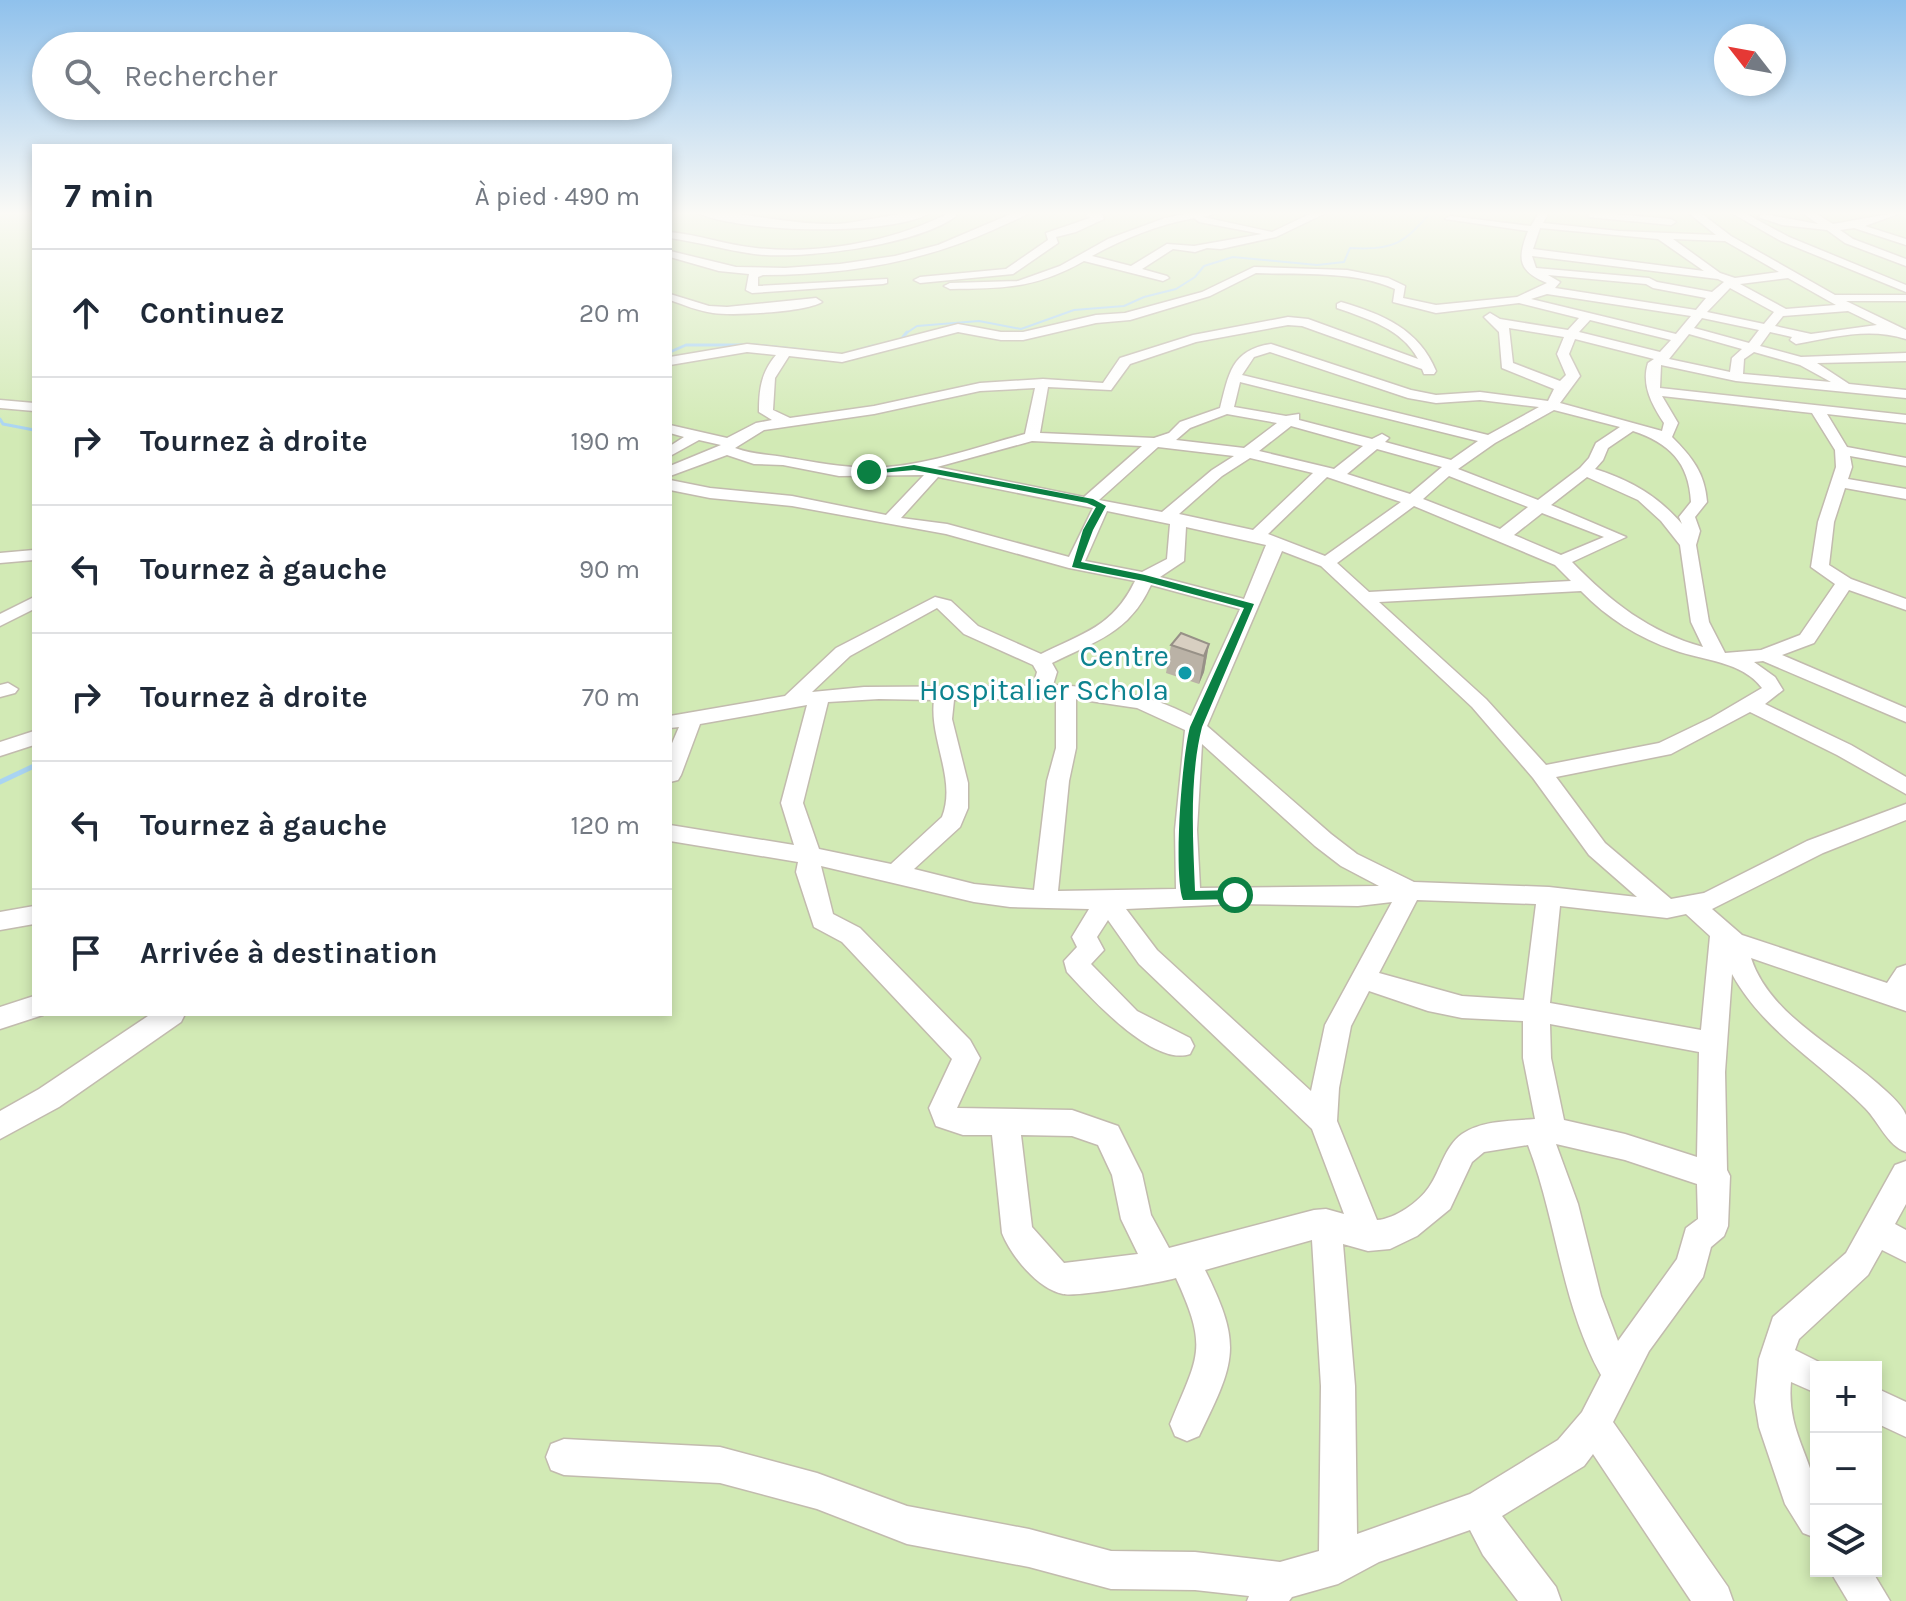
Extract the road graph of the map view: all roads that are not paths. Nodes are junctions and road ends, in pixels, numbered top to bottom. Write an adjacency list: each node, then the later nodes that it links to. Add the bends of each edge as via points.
1 (1653, 285): 21 (street)
2 (752, 286): 3 (street, via 752,290)
3 (814, 286)
4 (950, 286): 5 (street)
5 (960, 286)
6 (1223, 286): 41 (street, via 1126,317 1023,336 958,328 842,358)
7 (1383, 286): 25 (street)
8 (1395, 286): 22 (street, via 1401,288 1397,300 1414,305)
9 (1550, 286): 14 (street)
10 (1657, 286): 15 (street)
11 (1722, 286): 15 (street)
12 (1737, 286): 26 (street)
13 (1811, 286): 16 (street)
14 (1546, 290): 19 (street); 21 (street)
15 (1714, 296): 27 (street)
16 (1830, 297): 18 (street); 23 (street)
17 (672, 298): 20 (street, via 728,311)
18 (1906, 298)
19 (1519, 300): 22 (street); 28 (street)
20 (816, 302)
21 (1640, 304): 27 (street)
22 (1471, 305): 32 (street)
23 (1851, 307): 24 (street); 29 (street)
24 (1817, 309): 26 (street); 34 (street)
25 (1332, 312): 31 (street); 49 (street, via 1397,327 1421,350)
26 (1783, 312): 33 (street, via 1773,317)
27 (1701, 314): 33 (street); 37 (street)
28 (1587, 316): 36 (street); 37 (street)
29 (1879, 319): 30 (street); 35 (street)
30 (1906, 320)
31 (1304, 322): 39 (street); 45 (street); 53 (street, via 1276,322 1193,339 1135,357 1119,365 1106,387)
32 (1500, 323): 36 (street); 54 (street, via 1507,365)
33 (1770, 327): 38 (street); 40 (street)
34 (1859, 329): 35 (street); 38 (street)
35 (1900, 331)
36 (1571, 334): 46 (street); 54 (street, via 1563,354 1573,376)
37 (1683, 334): 40 (street); 46 (street)
38 (1812, 337): 42 (street); 44 (street)
39 (1271, 348): 50 (street, via 1246,356); 52 (street)
40 (1752, 348): 42 (street); 51 (street, via 1738,358)
41 (787, 351): 48 (street, via 747,348); 69 (street, via 769,371 765,390 766,412)
42 (1769, 354): 47 (street)
43 (1906, 357): 44 (street)
44 (1859, 358): 47 (street)
45 (1408, 359): 49 (street); 52 (street)
46 (1661, 359): 51 (street); 56 (street, via 1651,368)
47 (1799, 360): 55 (street)
48 (672, 361)
49 (1428, 367): 58 (street)
50 (1236, 377): 59 (street); 64 (street)
51 (1736, 377): 55 (street)
52 (1361, 379): 58 (street, via 1398,392); 59 (street)
53 (1043, 383): 69 (street, via 980,387); 75 (street)
54 (1562, 387): 61 (street)
55 (1848, 387): 57 (street); 65 (street)
56 (1654, 391): 63 (street); 74 (street, via 1671,423)
57 (1906, 394)
58 (1441, 398): 61 (street, via 1505,398); 66 (street)
59 (1324, 399): 66 (street); 68 (street)
60 (0, 404): 62 (street)
61 (1552, 406): 70 (street); 76 (street)
62 (32, 407)
63 (1816, 408): 65 (street); 80 (street)
64 (1226, 410): 68 (street); 77 (street)
65 (1890, 417): 67 (street); 72 (street)
66 (1410, 419): 76 (street); 78 (street)
67 (1906, 419)
68 (1288, 421): 78 (street); 82 (street)
69 (788, 422): 79 (street, via 746,431)
70 (1629, 428): 74 (street); 88 (street, via 1601,446)
71 (672, 429): 73 (street)
72 (1906, 429)
73 (697, 435): 79 (street); 81 (street)
74 (1663, 436): 100 (street, via 1688,461 1698,487 1699,502 1687,517 1692,531)
75 (1032, 437): 77 (street); 85 (street)
76 (1490, 440): 84 (street)
77 (1155, 442): 82 (street); 94 (street)
78 (1372, 445): 84 (street, via 1421,454); 89 (street)
79 (728, 447): 85 (street, via 754,460 839,471); 86 (street)
80 (1842, 450): 83 (street); 90 (street)
81 (672, 451)
82 (1247, 454): 89 (street); 96 (street, via 1217,473)
83 (1906, 462)
84 (1450, 467): 93 (street); 95 (street)
85 (914, 468): 87 (street)
86 (672, 470)
87 (936, 471): 94 (street); 97 (street)
88 (1585, 471): 95 (street); 100 (street, via 1634,488)
89 (1330, 473): 93 (street); 99 (street)
90 (1839, 482): 92 (street); 107 (street, via 1820,567)
91 (672, 485): 97 (street)
92 (1906, 494)
93 (1412, 500): 98 (street); 104 (street)
94 (1096, 503): 96 (street); 105 (street)
95 (1538, 504): 98 (street); 103 (street, via 1618,537)
96 (1172, 518): 99 (street); 106 (street, via 1175,561)
97 (890, 520): 105 (street, via 947,529)
98 (1503, 535): 103 (street)
99 (1266, 538): 104 (street); 112 (street, via 1272,557)
100 (1688, 545): 115 (street, via 1700,622)
101 (32, 555): 102 (street)
102 (0, 558)
103 (1561, 561): 108 (street)
104 (1327, 562): 109 (street)
105 (1075, 564): 106 (street)
106 (1145, 578): 112 (street); 116 (street, via 1124,617)
107 (1845, 583): 111 (street); 114 (street, via 1807,639)
108 (1584, 586): 109 (street); 115 (street, via 1639,629)
109 (1365, 598): 130 (street, via 1479,703)
110 (32, 603): 113 (street)
111 (1906, 605)
112 (1250, 606): 126 (street)
113 (0, 621)
114 (1765, 655): 115 (street); 123 (street)
115 (1726, 660): 122 (street, via 1750,667 1773,690)
116 (1041, 661): 117 (street, via 1047,672); 121 (street, via 971,630 935,602 843,652)
117 (1041, 692): 118 (street); 119 (street)
118 (1066, 692): 126 (street, via 1147,703); 139 (street, via 1066,748)
119 (945, 695): 120 (street); 135 (street, via 942,719 957,783 957,808 952,821)
120 (819, 698): 121 (street); 134 (street, via 792,803)
121 (791, 701): 124 (street)
122 (1749, 704): 130 (street, via 1664,749); 131 (street)
123 (1906, 716)
124 (692, 719): 125 (street); 129 (street)
125 (672, 722)
126 (1196, 727): 136 (street, via 1349,860); 138 (street, via 1186,830)
127 (32, 739): 128 (street)
128 (0, 749)
129 (672, 770)
130 (1541, 773): 141 (street, via 1597,849)
131 (1906, 787)
132 (1906, 812): 141 (street, via 1815,847 1709,901)
133 (672, 833): 134 (street)
134 (810, 858): 135 (street); 154 (street, via 808,872 823,920 851,935 966,1058 943,1108 946,1117)
135 (897, 872): 139 (street, via 974,893)
136 (1410, 891): 137 (street); 138 (street, via 1358,897); 145 (street)
137 (1549, 896): 141 (street); 148 (street)
138 (1188, 897): 140 (street)
139 (1045, 900): 140 (street)
140 (1107, 901): 152 (street, via 1084,937 1091,950 1076,965 1128,1019); 153 (street, via 1148,957)
141 (1679, 907): 144 (street)
142 (32, 915): 143 (street)
143 (0, 921)
144 (1728, 938): 146 (street); 151 (street); 157 (street, via 1747,978 1777,1016 1876,1100)
145 (1364, 979): 148 (street, via 1462,1007); 153 (street, via 1338,1025)
146 (1903, 990)
147 (32, 1008): 150 (street)
148 (1536, 1011): 151 (street); 156 (street)
149 (169, 1016): 155 (street)
150 (0, 1018)
151 (1712, 1043): 159 (street)
152 (1180, 1046)
153 (1323, 1121): 162 (street)
154 (1005, 1122): 164 (street, via 1072,1123 1108,1135 1127,1174 1136,1219); 164 (street, via 1017,1233 1054,1275 1075,1279)
155 (0, 1126)
156 (1544, 1131): 159 (street, via 1625,1147); 162 (street, via 1474,1142 1462,1153 1439,1199 1406,1226); 166 (street, via 1578,1280 1599,1342)
157 (1906, 1139)
158 (1906, 1175): 161 (street)
159 (1715, 1176): 166 (street, via 1713,1226 1697,1239 1692,1266)
160 (1326, 1224): 162 (street); 164 (street); 175 (street, via 1338,1386)
161 (1874, 1229): 163 (street); 165 (street, via 1857,1264 1785,1329)
162 (1368, 1236)
163 (1906, 1247)
164 (1173, 1263): 170 (street, via 1212,1318 1217,1337 1207,1384)
165 (1776, 1359): 167 (street); 174 (street, via 1776,1427)
166 (1618, 1373): 171 (street)
167 (1810, 1373)
168 (1882, 1408): 169 (street)
169 (1906, 1420)
170 (1187, 1424)
171 (1594, 1424): 173 (street, via 1571,1453); 179 (street)
172 (564, 1457): 177 (street, via 720,1465 817,1491 907,1525 1111,1570 1195,1571)
173 (1479, 1509): 175 (street, via 1370,1547); 178 (street, via 1496,1542)
174 (1810, 1510)
175 (1338, 1565): 177 (street)
176 (1853, 1577): 180 (street)
177 (1273, 1591)
178 (1542, 1601)
179 (1714, 1601)
180 (1871, 1601)

